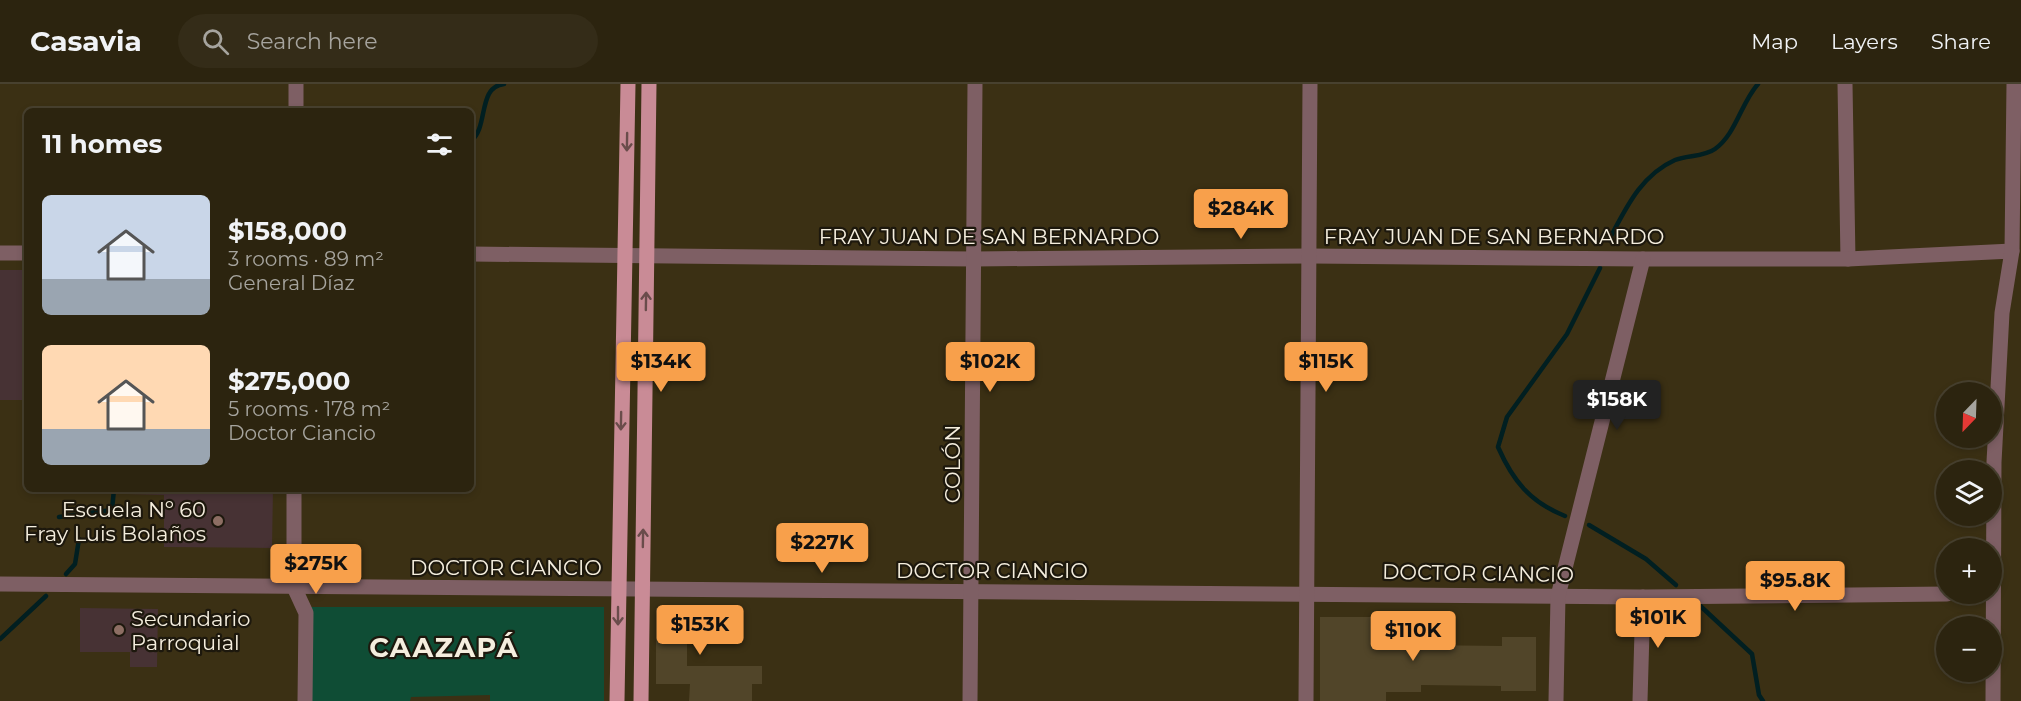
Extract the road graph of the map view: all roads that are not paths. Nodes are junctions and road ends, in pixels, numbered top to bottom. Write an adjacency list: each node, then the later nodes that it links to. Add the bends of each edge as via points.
1 (296, 84): 8 (street)
2 (628, 84): 14 (main road, one-way to 14)
3 (649, 84): 13 (main road)
4 (975, 84): 16 (street, COLÓN)
5 (1310, 84): 15 (street)
6 (1845, 84): 18 (street)
7 (2014, 84): 9 (street)
8 (296, 108)
9 (2012, 251): 18 (street, FRAY JUAN DE SAN BERNARDO); 20 (street, via 2002,313)
10 (0, 253): 11 (street)
11 (24, 253)
12 (474, 254): 14 (street, FRAY JUAN DE SAN BERNARDO)
13 (646, 254): 14 (street, FRAY JUAN DE SAN BERNARDO); 16 (street, FRAY JUAN DE SAN BERNARDO); 24 (main road, one-way to 13)
14 (625, 255): 23 (main road, one-way to 23)
15 (1311, 256): 16 (street, FRAY JUAN DE SAN BERNARDO); 17 (street, FRAY JUAN DE SAN BERNARDO); 26 (street)
16 (974, 258): 25 (street, COLÓN)
17 (1643, 259): 18 (street, FRAY JUAN DE SAN BERNARDO); 28 (street)
18 (1848, 259)
19 (294, 492): 22 (street)
20 (1993, 538)
21 (0, 584): 22 (street, DOCTOR CIANCIO)
22 (294, 587): 23 (street, DOCTOR CIANCIO); 31 (street, via 306,613)
23 (618, 589): 24 (street, DOCTOR CIANCIO); 32 (main road, one-way to 32)
24 (643, 589): 25 (street, DOCTOR CIANCIO); 33 (main road)
25 (972, 591): 26 (street, DOCTOR CIANCIO); 34 (street, COLÓN)
26 (1308, 592): 28 (street, DOCTOR CIANCIO); 35 (street)
27 (1936, 594): 29 (street, DOCTOR CIANCIO)
28 (1558, 596): 29 (street, DOCTOR CIANCIO); 36 (street)
29 (1643, 597): 37 (street)
30 (1993, 604): 38 (street)
31 (305, 701)
32 (617, 701)
33 (642, 701)
34 (970, 701)
35 (1306, 701)
36 (1556, 701)
37 (1640, 701)
38 (1993, 701)

